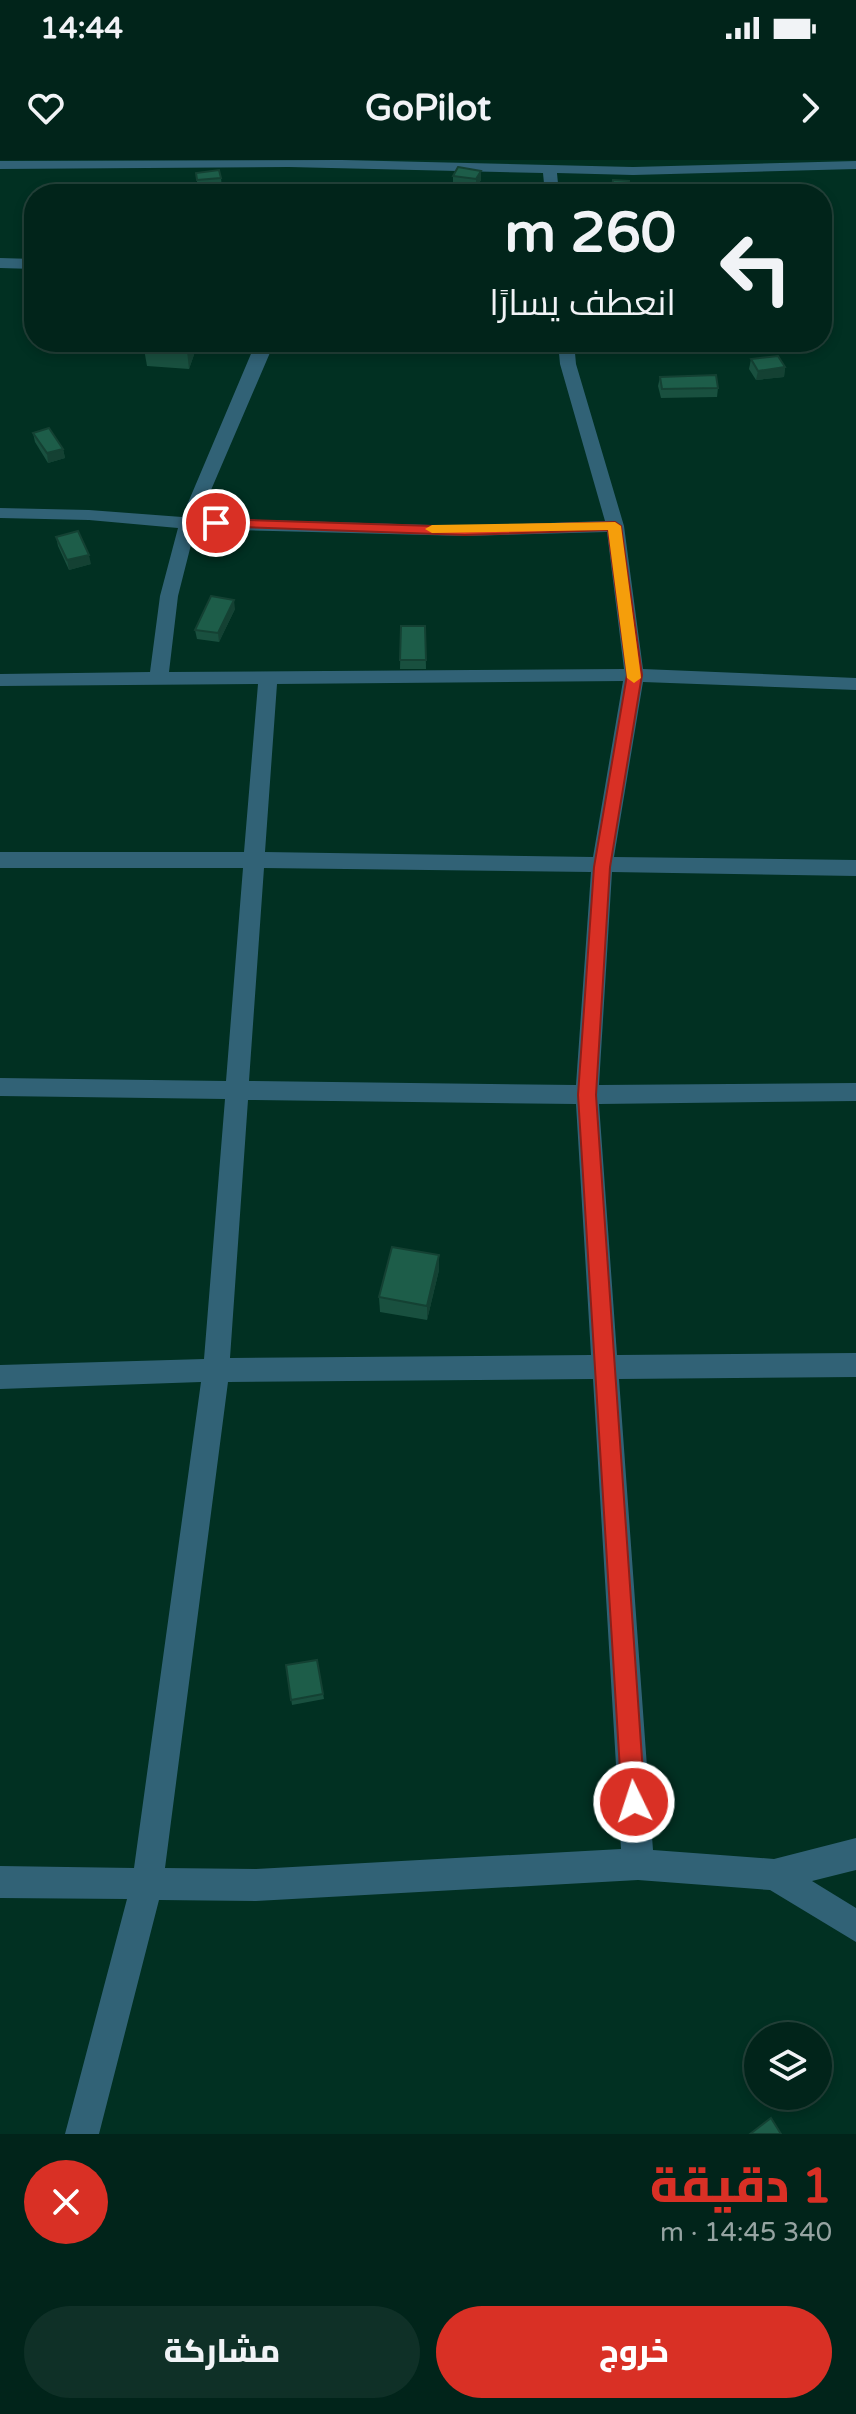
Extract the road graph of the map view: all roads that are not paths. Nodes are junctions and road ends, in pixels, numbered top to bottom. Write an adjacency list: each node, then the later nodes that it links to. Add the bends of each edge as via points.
1 (289, 162): 2 (street); 4 (street)
2 (0, 165)
3 (856, 165): 4 (street)
4 (550, 169): 5 (street)
5 (551, 184)
6 (0, 263): 7 (street)
7 (24, 264)
8 (262, 352): 11 (street)
9 (567, 352): 12 (street)
10 (0, 513): 11 (street)
11 (188, 523): 12 (street, via 465,531); 15 (street, via 169,596)
12 (615, 526): 13 (street)
13 (634, 675): 14 (street); 17 (street); 20 (street)
14 (268, 678): 15 (street); 19 (street)
15 (159, 679): 16 (street)
16 (0, 680)
17 (856, 684)
18 (0, 860): 19 (street)
19 (253, 860): 20 (street); 23 (street)
20 (602, 867): 21 (street); 25 (street)
21 (856, 868)
22 (0, 1087): 23 (street)
23 (236, 1088): 25 (street); 28 (street)
24 (856, 1092): 25 (street)
25 (587, 1095): 27 (street)
26 (856, 1365): 27 (street)
27 (605, 1367): 28 (street); 31 (street)
28 (216, 1370): 29 (street); 34 (street)
29 (0, 1377)
30 (856, 1854): 32 (street)
31 (638, 1864): 32 (street); 34 (street, via 256,1885)
32 (774, 1875): 35 (street)
33 (0, 1882): 34 (street)
34 (147, 1885): 36 (street)
35 (856, 1926)
36 (82, 2134)

